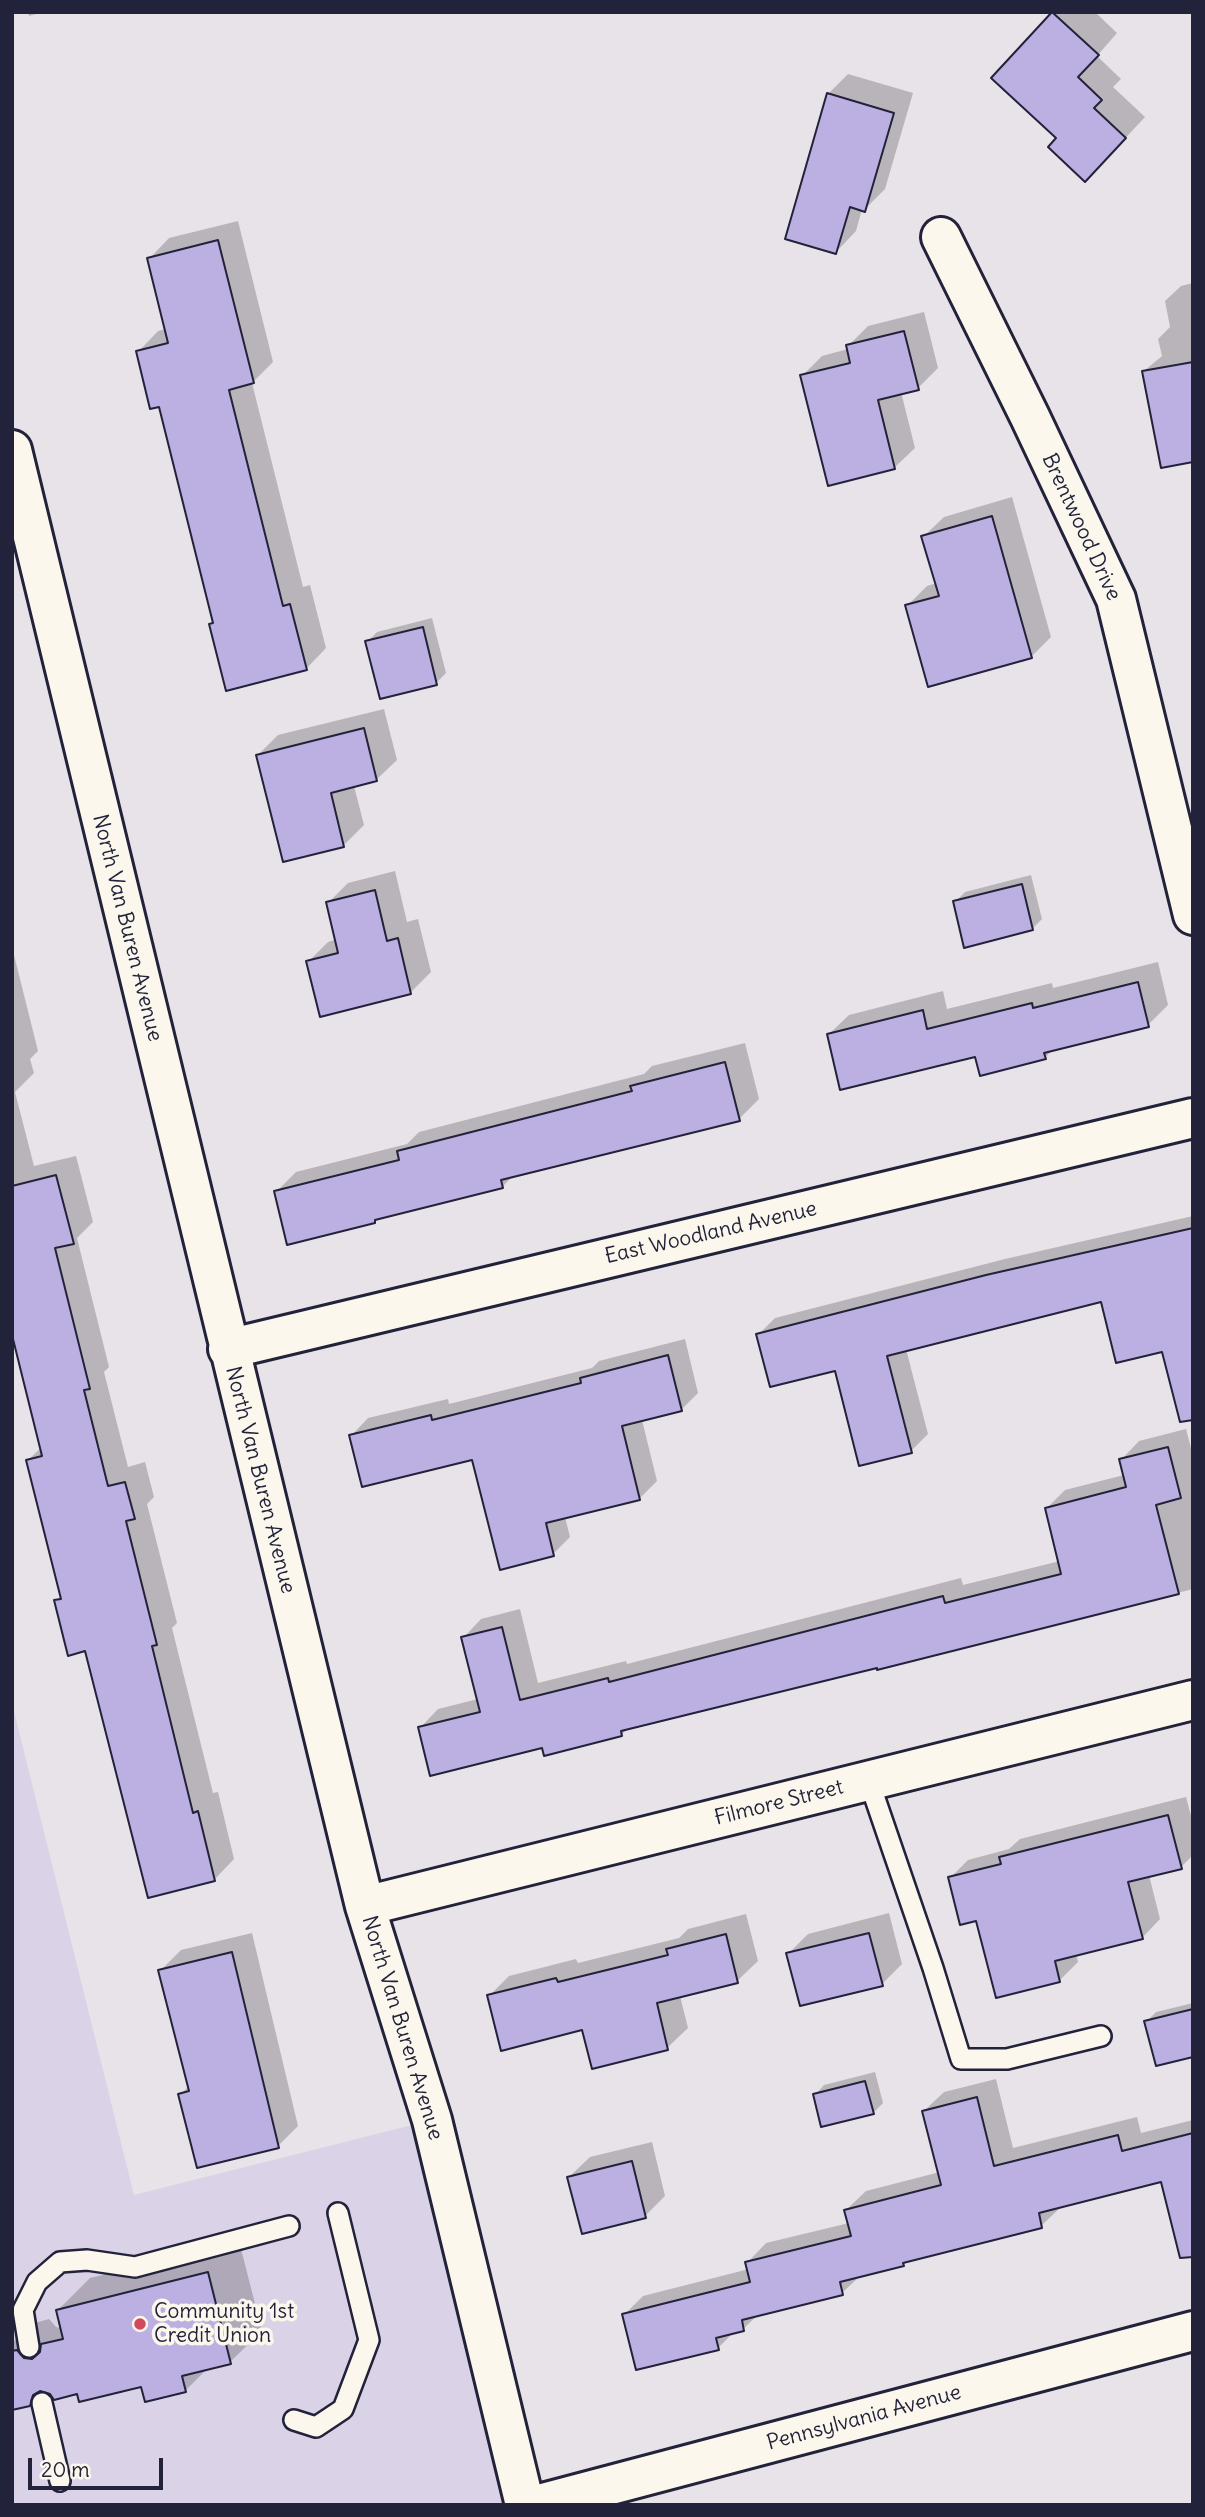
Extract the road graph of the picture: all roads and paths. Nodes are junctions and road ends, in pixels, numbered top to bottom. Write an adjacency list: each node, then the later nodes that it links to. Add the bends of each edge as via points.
1 (941, 237): 3 (street, Brentwood Drive, via 1116,599)
2 (12, 450): 5 (street, North Van Buren Avenue)
3 (1193, 915)
4 (1193, 1118): 5 (street, East Woodland Avenue)
5 (228, 1349): 8 (street, North Van Buren Avenue)
6 (1193, 1700): 7 (street, Filmore Street)
7 (869, 1781): 8 (street, Filmore Street); 9 (lane, via 961,2059 1007,2059)
8 (365, 1906): 17 (street, North Van Buren Avenue, via 432,2120)
9 (1101, 2036)
10 (338, 2213): 15 (lane, via 369,2340 343,2409 316,2427)
11 (289, 2226): 13 (lane, via 135,2267 87,2260 60,2262 37,2282 23,2310)
12 (1193, 2331): 18 (street, Pennsylvania Avenue)
13 (29, 2347)
14 (42, 2403): 16 (lane)
15 (295, 2420)
16 (60, 2481)
17 (525, 2505)
18 (535, 2505)

